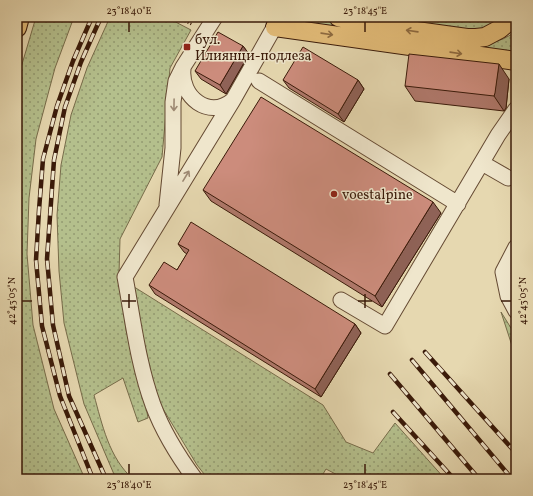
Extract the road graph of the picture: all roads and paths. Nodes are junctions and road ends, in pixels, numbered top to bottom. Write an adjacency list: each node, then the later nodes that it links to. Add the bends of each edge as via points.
1 (20, 17): 9 (main road)
2 (177, 17): 10 (path)
3 (215, 17): 10 (street)
4 (338, 17): 8 (main road)
5 (354, 17): 8 (main road)
6 (514, 17): 8 (main road, one-way to 8, via 500,29 485,37 476,38)
7 (278, 22): 11 (main road, one-way to 11); 14 (street)
8 (380, 26)
9 (17, 28)
10 (206, 31): 12 (street)
11 (516, 61)
12 (183, 67): 14 (street, via 183,84 198,103 220,107); 19 (street, one-way to 19, via 175,88 174,148)
13 (259, 81): 18 (street)
14 (233, 100): 19 (street, one-way to 14)
15 (516, 109): 16 (street)
16 (482, 163): 17 (street); 18 (street)
17 (508, 178)
18 (458, 204): 21 (street, via 385,326)
19 (166, 210): 23 (street, via 125,277 143,372 154,406 173,446)
20 (516, 247): 22 (street, via 503,272 508,296)
21 (341, 300)
22 (516, 311)
23 (195, 479)

